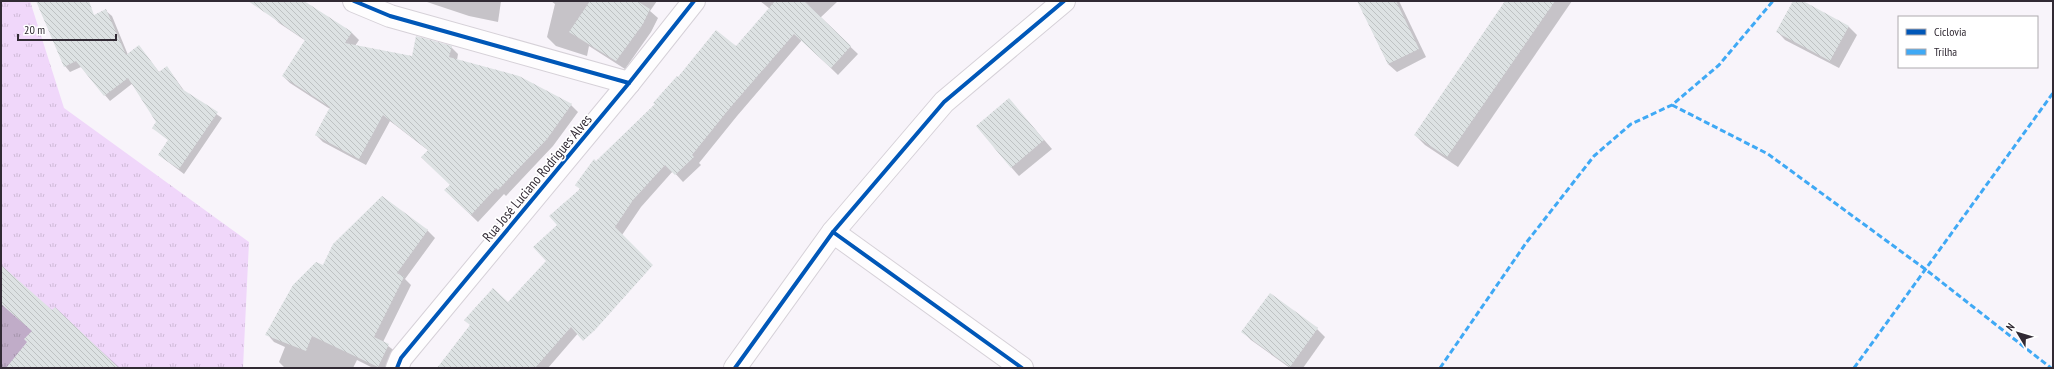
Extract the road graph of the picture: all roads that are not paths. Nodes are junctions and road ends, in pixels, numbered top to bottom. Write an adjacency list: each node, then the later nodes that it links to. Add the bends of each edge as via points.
1 (354, 1): 4 (street)
2 (694, 1): 5 (street, Rua José Luciano Rodrigues Alves)
3 (1064, 1): 6 (street, via 944,102)
4 (392, 8): 5 (street)
5 (629, 83): 7 (street, Rua José Luciano Rodrigues Alves, via 401,358)
6 (833, 232): 8 (street); 9 (street)
7 (397, 368)
8 (735, 368)
9 (1022, 368)

